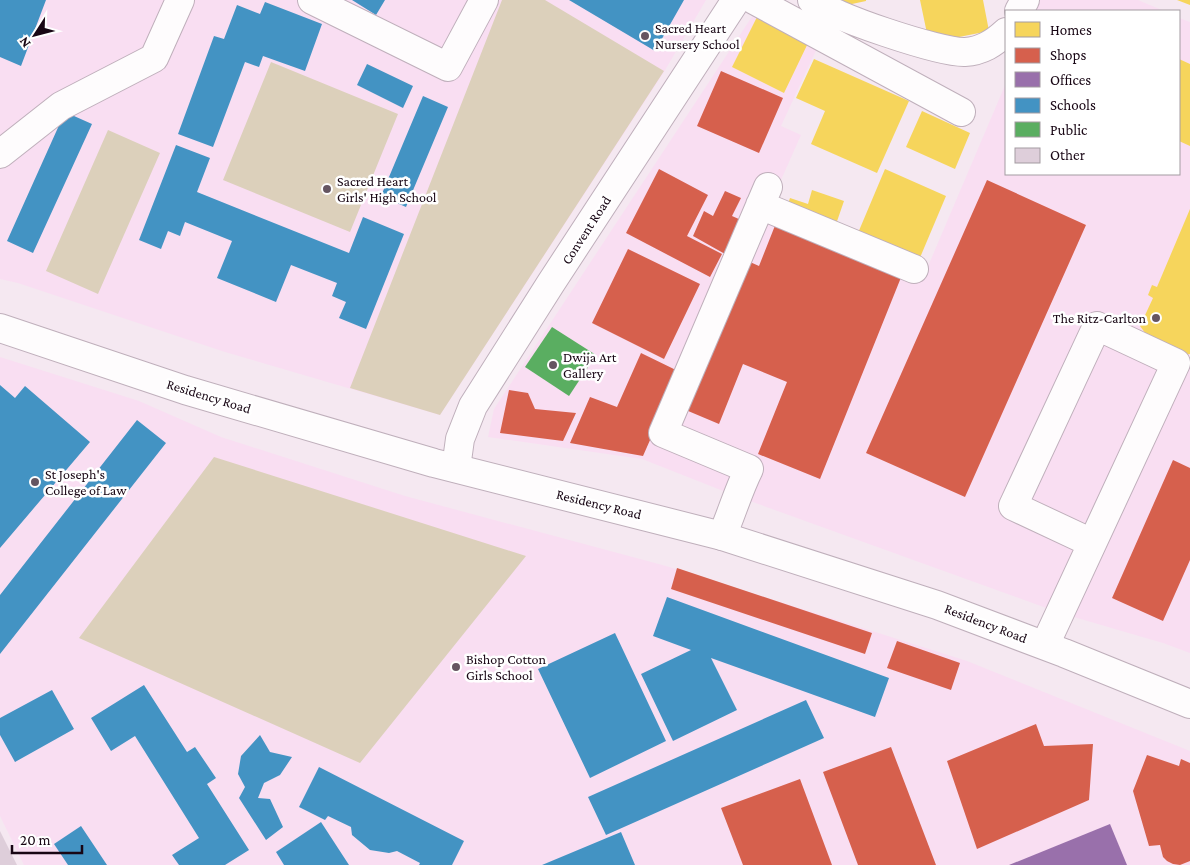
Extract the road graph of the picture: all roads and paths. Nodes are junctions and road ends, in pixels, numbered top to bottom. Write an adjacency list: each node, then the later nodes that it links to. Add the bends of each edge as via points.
1 (180, 0): 9 (main road, via 154,58 61,106)
2 (312, 0): 3 (main road, via 448,67)
3 (484, 0)
4 (736, 0): 12 (main road, Convent Road, via 473,406 460,439)
5 (754, 0): 8 (main road)
6 (812, 0): 7 (main road, via 881,31 964,52 981,50)
7 (1005, 33)
8 (961, 112)
9 (0, 154)
10 (914, 269): 13 (main road, via 764,196 664,433 749,469)
11 (0, 328): 12 (main road, Residency Road, via 185,390)
12 (456, 468): 13 (main road, Residency Road)
13 (722, 536): 15 (main road, Residency Road, via 937,605)
14 (1092, 543): 14 (main road, via 1176,362 1097,326 1013,506); 15 (main road)
15 (1045, 646): 16 (main road, Residency Road)
16 (1190, 704)

